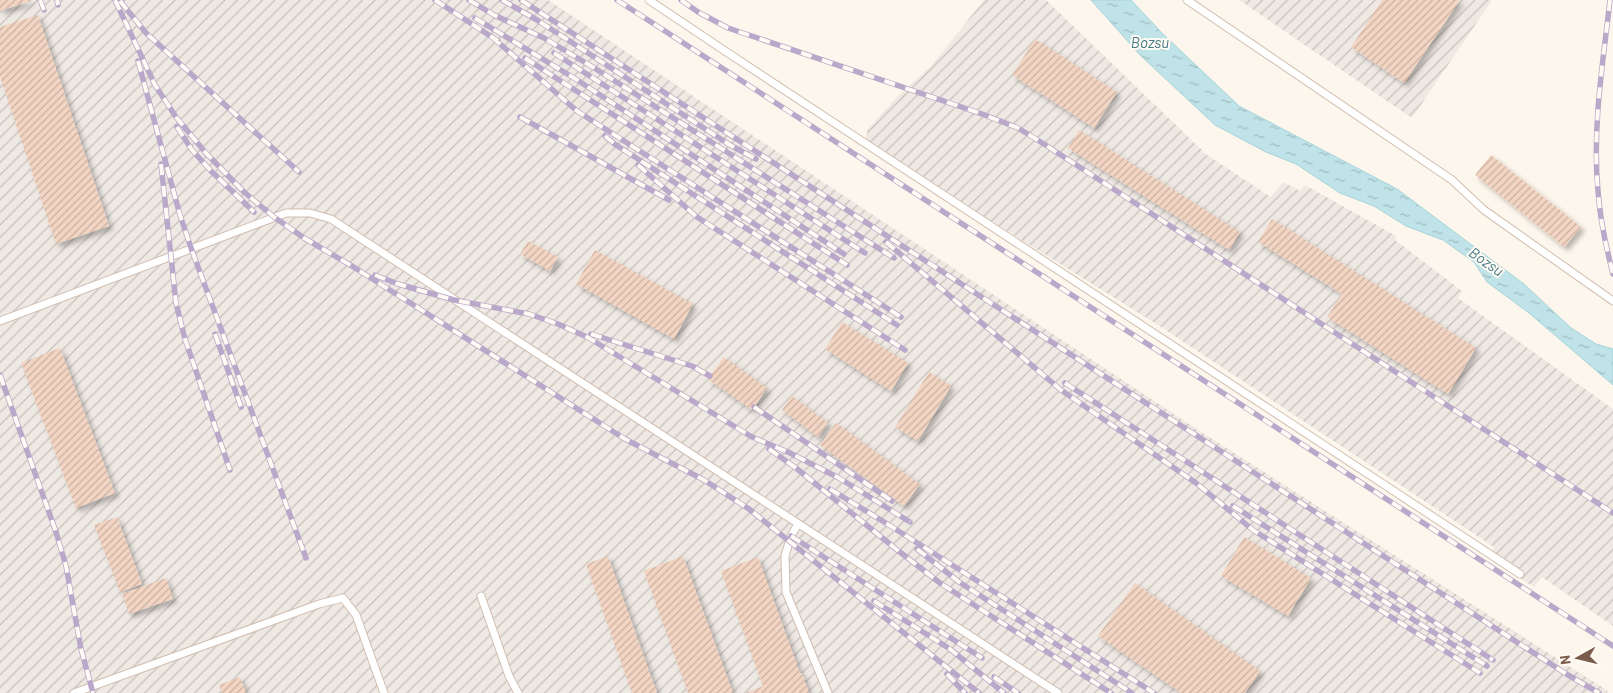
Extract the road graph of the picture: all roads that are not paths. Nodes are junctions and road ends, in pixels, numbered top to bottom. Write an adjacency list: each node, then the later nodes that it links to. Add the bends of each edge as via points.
1 (649, 0): 6 (lane)
2 (1188, 0): 3 (lane, via 1452,180 1484,210)
3 (1613, 301)
4 (0, 321): 5 (lane, via 286,212 310,213 331,219)
5 (798, 524): 11 (lane, via 785,556 786,592); 12 (lane)
6 (1520, 574)
7 (481, 596): 10 (lane)
8 (74, 693): 9 (lane, via 319,604 344,598 356,615)
9 (384, 693)
10 (518, 693)
11 (828, 693)
12 (1058, 693)

